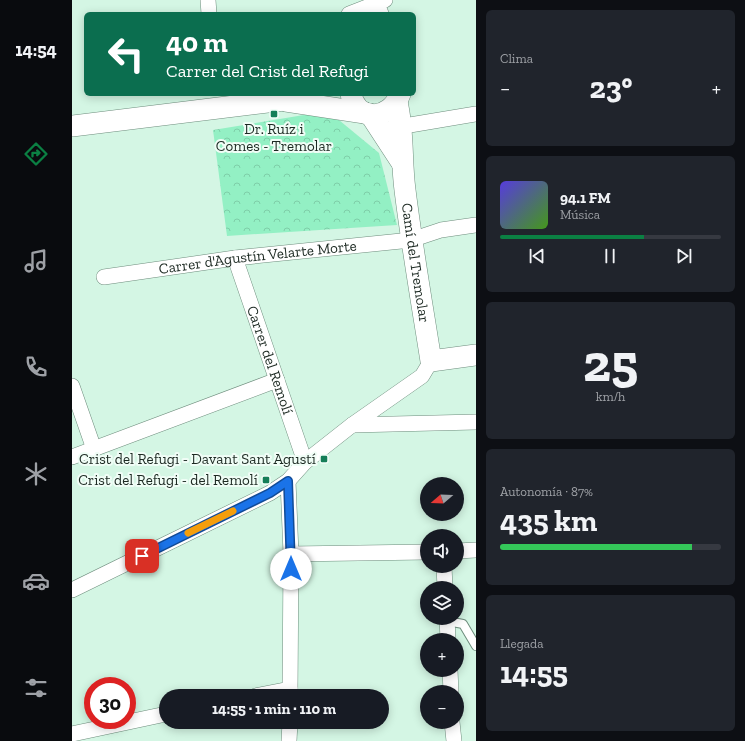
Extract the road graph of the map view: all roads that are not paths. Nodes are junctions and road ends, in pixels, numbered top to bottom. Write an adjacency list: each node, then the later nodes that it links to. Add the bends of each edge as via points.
1 (208, 0): 3 (street)
2 (376, 7): 4 (street)
3 (209, 12)
4 (357, 12)
5 (297, 96): 8 (street)
6 (352, 96): 10 (street, Camí del Tremolar, via 357,107)
7 (398, 98): 10 (street, via 391,109); 11 (street, Camí del Tremolar)
8 (284, 100): 10 (street); 12 (street)
9 (476, 114): 11 (street)
10 (372, 119): 11 (street); 13 (street, Camí del Tremolar)
11 (405, 125): 13 (street, Camí del Tremolar)
12 (72, 126)
13 (402, 164): 15 (street, Camí del Tremolar)
14 (476, 225): 15 (street, Carrer d'Agustín Velarte Morte, via 441,230)
15 (411, 240): 16 (street, Carrer d'Agustín Velarte Morte); 19 (street, Camí del Tremolar)
16 (234, 258): 17 (street, Carrer d'Agustín Velarte Morte); 20 (street, Carrer del Remolí)
17 (104, 277)
18 (476, 355): 19 (street)
19 (431, 361): 23 (street, via 422,376)
20 (277, 380): 24 (street); 26 (street, Carrer del Remolí)
21 (72, 386): 24 (street)
22 (476, 422): 23 (street)
23 (352, 425): 26 (street)
24 (94, 448): 25 (street)
25 (72, 457)
26 (305, 462): 27 (street)
27 (288, 481): 31 (street); 32 (street, via 270,493)
28 (476, 550): 29 (street)
29 (464, 551)
30 (420, 552): 31 (street)
31 (291, 554): 35 (street)
32 (72, 590)
33 (464, 625): 34 (lane)
34 (476, 646)
35 (290, 689)
36 (159, 715): 39 (street)
37 (290, 729): 40 (street)
38 (453, 729): 41 (street)
39 (72, 734)
40 (289, 741)
41 (454, 741)

